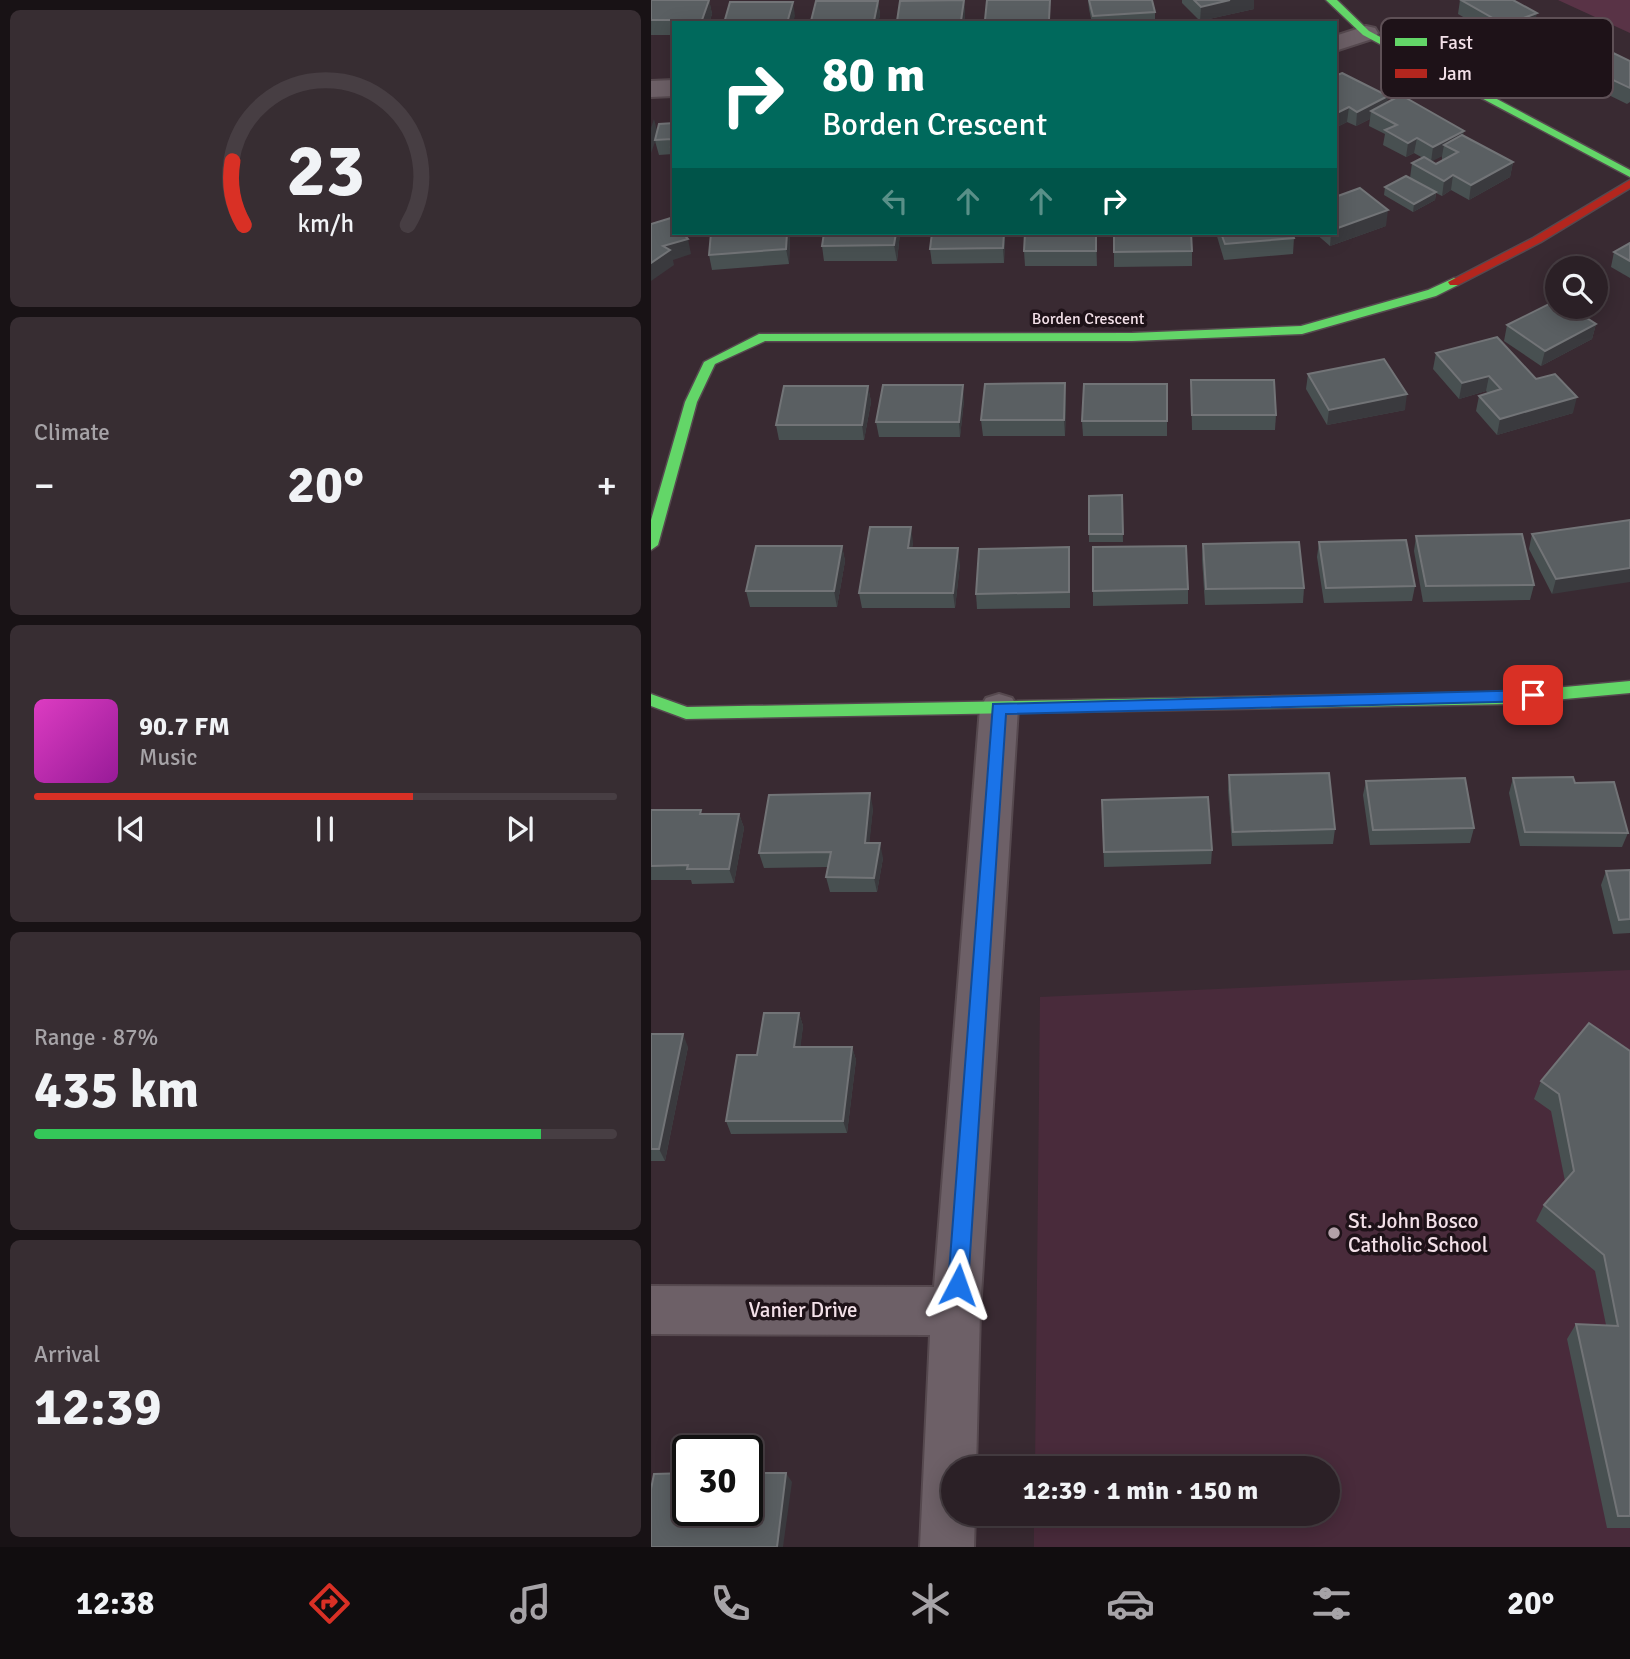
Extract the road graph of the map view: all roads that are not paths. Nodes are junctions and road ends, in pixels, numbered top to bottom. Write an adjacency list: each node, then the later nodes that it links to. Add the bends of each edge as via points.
1 (1331, 0): 2 (street)
2 (1366, 33): 3 (street); 4 (street)
3 (1381, 41)
4 (1337, 43)
5 (672, 88): 6 (street)
6 (651, 89)
7 (1488, 98): 8 (street)
8 (1630, 174)
9 (1630, 183): 10 (street, Borden Crescent, via 1537,240 1432,293 1302,330 1132,337 763,337 711,362 691,402)
10 (651, 545)
11 (1630, 687): 13 (street, via 1509,698)
12 (651, 700): 13 (street, via 686,713)
13 (999, 708): 15 (street)
14 (651, 1310): 15 (street, Vanier Drive)
15 (956, 1311): 16 (street)
16 (947, 1547)

